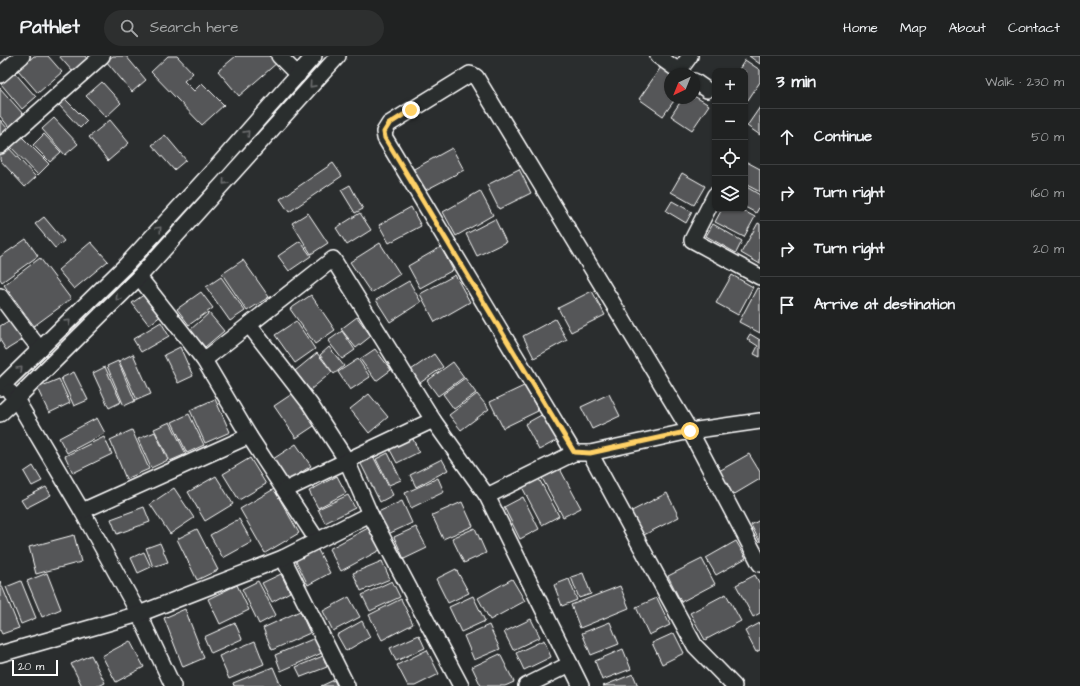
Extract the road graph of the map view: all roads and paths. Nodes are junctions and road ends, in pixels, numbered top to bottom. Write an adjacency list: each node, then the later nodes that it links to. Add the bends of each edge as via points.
1 (22, 56): 10 (street)
2 (102, 56): 14 (street)
3 (279, 56): 11 (street)
4 (314, 56): 11 (street)
5 (338, 56): 16 (street, one-way to 16)
6 (658, 56): 8 (street)
7 (690, 56): 9 (street)
8 (674, 68)
9 (684, 68)
10 (0, 75)
11 (298, 75): 20 (street, one-way to 11, via 126,265)
12 (700, 85): 13 (street)
13 (707, 90)
14 (0, 146)
15 (712, 200): 17 (street, via 692,240)
16 (139, 277): 21 (street); 23 (street, one-way to 23)
17 (760, 277)
18 (0, 296): 20 (street)
19 (249, 325): 21 (street); 25 (street, via 333,259); 31 (street, via 310,404)
20 (40, 349): 22 (street, one-way to 20)
21 (204, 360): 28 (street)
22 (2, 386): 23 (street)
23 (16, 399): 24 (street); 34 (street)
24 (0, 414)
25 (433, 420): 31 (street); 33 (street)
26 (760, 421): 27 (street)
27 (690, 431): 29 (street, via 476,78 470,74 389,124 384,132 389,145); 30 (street); 38 (street)
28 (249, 436): 32 (street); 34 (street)
29 (574, 452): 30 (street); 33 (street)
30 (590, 453): 47 (street, via 695,646)
31 (348, 461): 32 (street); 35 (street)
32 (285, 490): 36 (street)
33 (487, 496): 41 (street)
34 (82, 511): 39 (street)
35 (370, 514): 36 (street); 44 (street)
36 (317, 540): 37 (street)
37 (283, 558): 39 (street); 43 (street)
38 (760, 564)
39 (139, 614): 40 (street); 42 (street)
40 (0, 654)
41 (570, 664): 45 (street); 46 (street)
42 (173, 686)
43 (347, 686)
44 (462, 686)
45 (526, 686)
46 (582, 686)
47 (734, 686)

